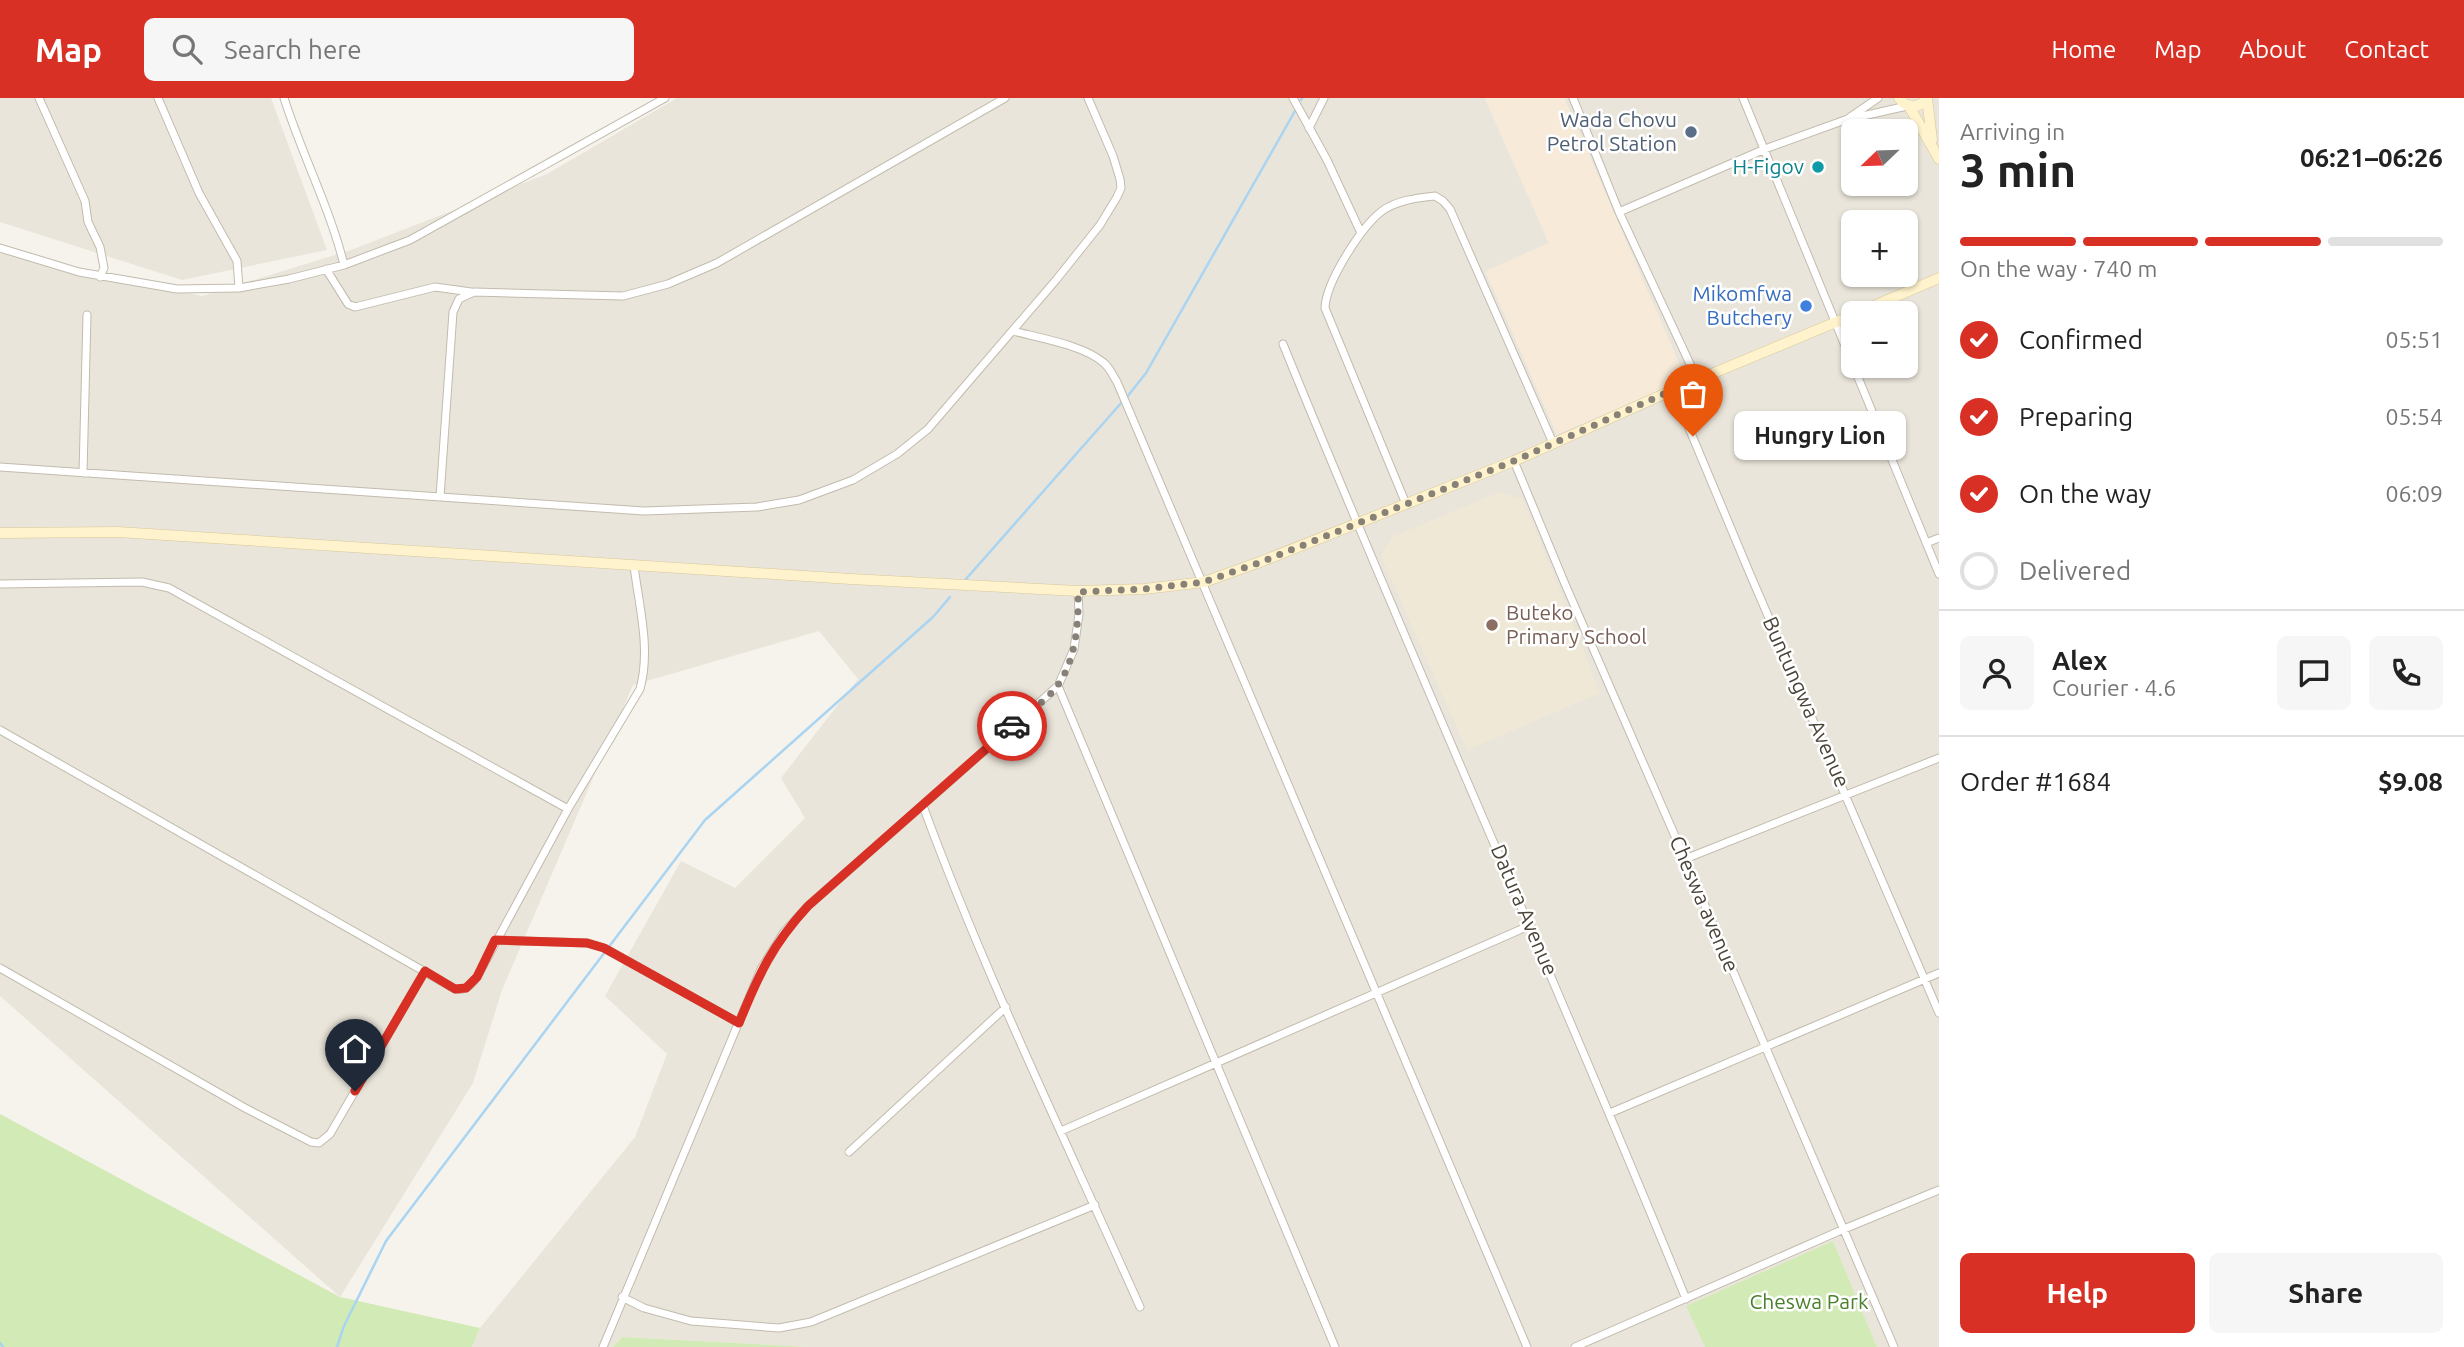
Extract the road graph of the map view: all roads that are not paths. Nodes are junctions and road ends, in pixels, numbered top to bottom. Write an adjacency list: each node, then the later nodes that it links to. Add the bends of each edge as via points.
1 (39, 98): 27 (street, via 85,201 88,222 100,247)
2 (158, 98): 29 (street, via 199,193 237,261)
3 (284, 98): 25 (street)
4 (665, 98): 25 (street, via 450,220)
5 (1005, 98): 30 (street, via 716,263 668,284 623,296)
6 (1088, 98): 35 (street, via 1113,156 1121,188 1100,225)
7 (1293, 98): 18 (street)
8 (1324, 98): 18 (street)
9 (1573, 98): 22 (street)
10 (1743, 98): 20 (street)
11 (1878, 98): 15 (street)
12 (1899, 98): 14 (main road)
13 (1927, 98): 14 (main road, via 1918,106); 19 (main road)
14 (1908, 106): 16 (street); 19 (main road)
15 (1846, 119)
16 (1850, 119)
17 (1841, 121): 20 (street)
18 (1309, 128): 23 (street)
19 (1933, 144): 21 (main road)
20 (1765, 149): 22 (street); 34 (street)
21 (1939, 159)
22 (1619, 212): 37 (street)
23 (1361, 233): 39 (street, via 1381,212 1402,202 1435,196 1443,201 1458,225); 44 (street, via 1332,284 1325,308)
24 (0, 248): 27 (street)
25 (345, 265): 26 (street)
26 (326, 269): 29 (street); 30 (street, via 348,304 355,307 435,287)
27 (100, 277): 29 (street, via 177,289)
28 (1939, 278): 31 (main road)
29 (239, 288)
30 (474, 292): 43 (street, via 459,299 453,312)
31 (1885, 301)
32 (87, 316): 42 (street)
33 (1841, 320): 34 (main road)
34 (1835, 323): 37 (main road); 48 (street)
35 (1013, 331): 43 (street, via 942,414 904,450 853,480 799,500 757,507 644,511); 51 (street, via 1079,349 1109,368)
36 (1283, 344): 45 (street, Datura Avenue)
37 (1698, 381): 38 (main road)
38 (1673, 390): 39 (main road); 57 (street, Buntungwa Avenue)
39 (1553, 443): 40 (main road)
40 (1514, 461): 44 (main road); 60 (street, Cheswa avenue)
41 (0, 467): 42 (street)
42 (83, 473): 43 (street)
43 (440, 497)
44 (1406, 504): 45 (main road)
45 (1356, 524): 51 (main road); 61 (street, Datura Avenue)
46 (0, 533): 49 (main road, via 225,537)
47 (1939, 538): 48 (street)
48 (1926, 543): 50 (street)
49 (634, 566): 53 (main road); 59 (street, via 645,655 640,689)
50 (1939, 574)
51 (1204, 582): 53 (main road); 67 (street)
52 (0, 584): 59 (street, via 142,582 169,588)
53 (1078, 592): 54 (street, via 1074,649)
54 (1058, 686): 58 (street); 72 (street)
55 (0, 730): 64 (street)
56 (1939, 758): 57 (street)
57 (1847, 795): 60 (street); 66 (street, Buntungwa Avenue)
58 (923, 806): 68 (street); 70 (street, via 784,932 761,969)
59 (569, 809): 62 (street)
60 (1685, 859): 71 (street, Cheswa avenue)
61 (1531, 925): 67 (street); 73 (street, Datura Avenue)
62 (495, 940): 64 (street, via 477,977 466,988 455,989); 70 (street, via 587,943 604,948)
63 (0, 968): 64 (street, via 245,1108 318,1143 330,1134)
64 (425, 971)
65 (1939, 973): 66 (street)
66 (1925, 979): 69 (street, Buntungwa Avenue); 71 (street)
67 (1378, 992): 72 (street); 84 (street)
68 (1006, 1007): 74 (street); 75 (street)
69 (1939, 1013)
70 (739, 1023): 79 (street)
71 (1764, 1047): 73 (street); 78 (street, Cheswa avenue)
72 (1217, 1063): 74 (street); 83 (street)
73 (1610, 1112): 80 (street, Datura Avenue)
74 (1061, 1131): 77 (street)
75 (849, 1152)
76 (1939, 1190): 78 (street)
77 (1095, 1205): 79 (street, via 811,1322 779,1328 691,1321); 81 (street)
78 (1844, 1229): 80 (street); 86 (street, Cheswa avenue)
79 (622, 1297): 82 (street)
80 (1686, 1299): 85 (street)
81 (1140, 1307)
82 (603, 1347)
83 (1335, 1347)
84 (1527, 1347)
85 (1575, 1347)
86 (1894, 1347)

